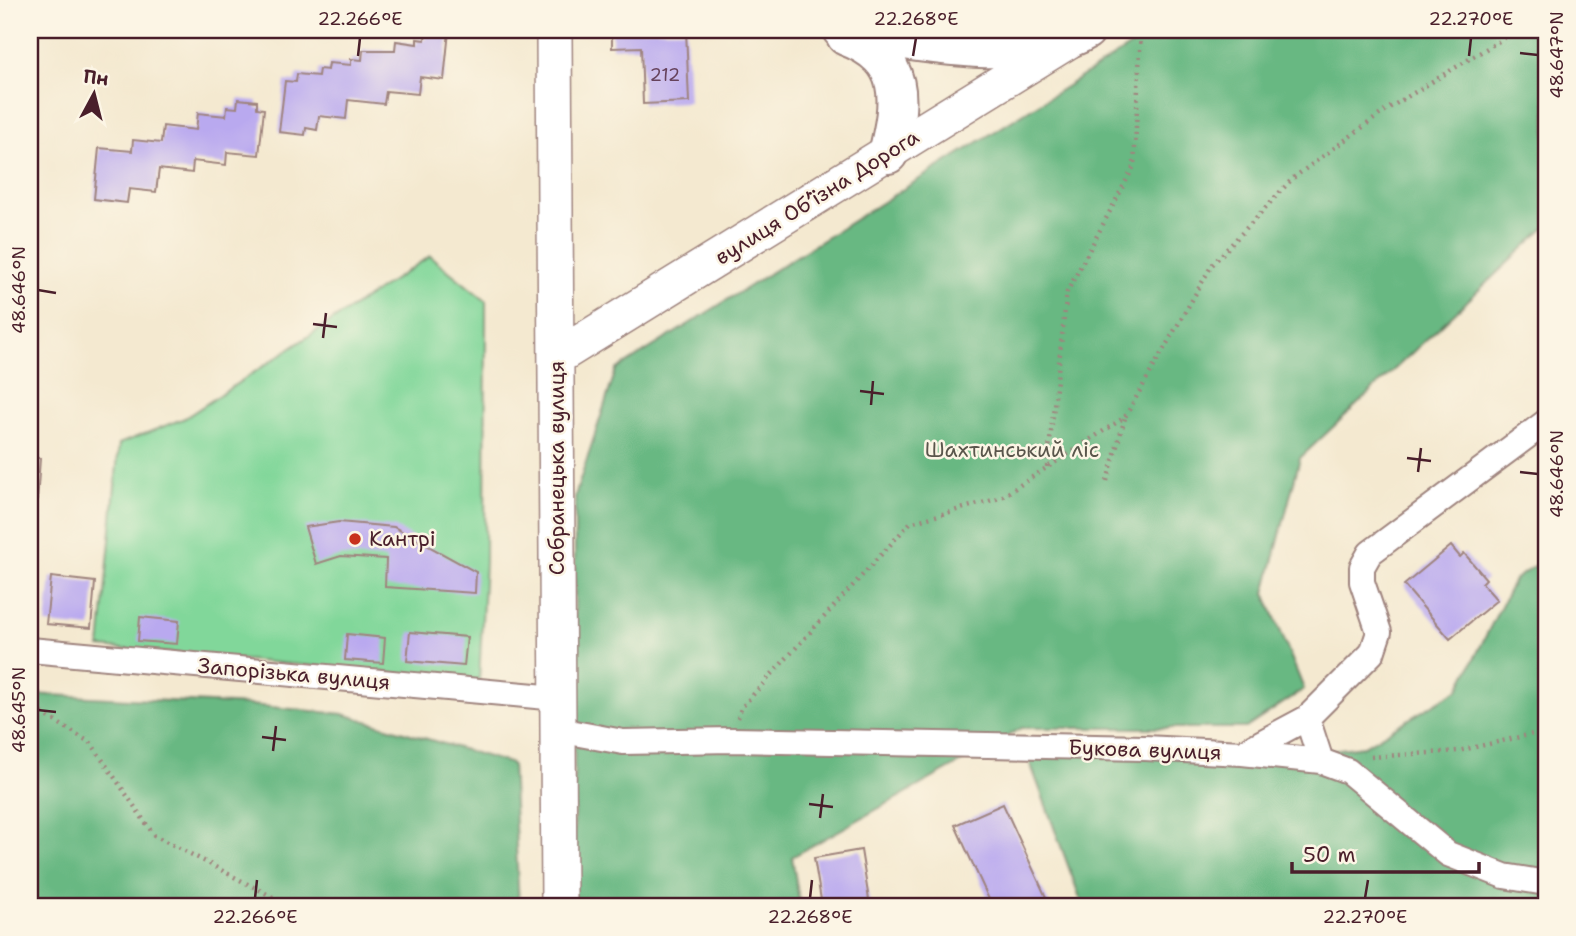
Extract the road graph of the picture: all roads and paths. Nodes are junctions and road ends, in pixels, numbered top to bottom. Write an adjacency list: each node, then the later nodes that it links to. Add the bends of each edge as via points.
1 (554, 30): 8 (main road, Собранецька вулиця)
2 (831, 30): 7 (highway, via 875,50 893,74 898,101)
3 (842, 30): 6 (highway, вулиця Обʼїзна Дорога, via 994,47 1036,46)
4 (1141, 30): 11 (path, via 1134,166 1067,292)
5 (1517, 30): 9 (path, via 1389,108 1293,178 1212,265)
6 (1082, 33): 7 (main road, вулиця Обʼїзна Дорога)
7 (888, 154): 8 (main road, вулиця Обʼїзна Дорога)
8 (557, 357): 15 (main road, Собранецька вулиця)
9 (1125, 417): 11 (path); 12 (path)
10 (1546, 422): 16 (street, Букова вулиця, via 1370,553 1362,566 1362,582 1379,632 1372,653)
11 (1047, 467): 18 (path, via 1000,498 910,523 741,708)
12 (1107, 481)
13 (30, 650): 15 (street, Запорізька вулиця)
14 (30, 706): 22 (path, via 91,743 155,835)
15 (557, 714): 18 (street, Букова вулиця, via 623,742); 23 (main road, Собранецька вулиця)
16 (1307, 718): 19 (street, Букова вулиця); 20 (street)
17 (1546, 731): 20 (path, via 1458,751)
18 (732, 740): 19 (street, Букова вулиця)
19 (1242, 753): 20 (street)
20 (1321, 761): 21 (street, via 1348,771 1448,854 1504,876)
21 (1546, 883)
22 (290, 906)
23 (559, 906)

